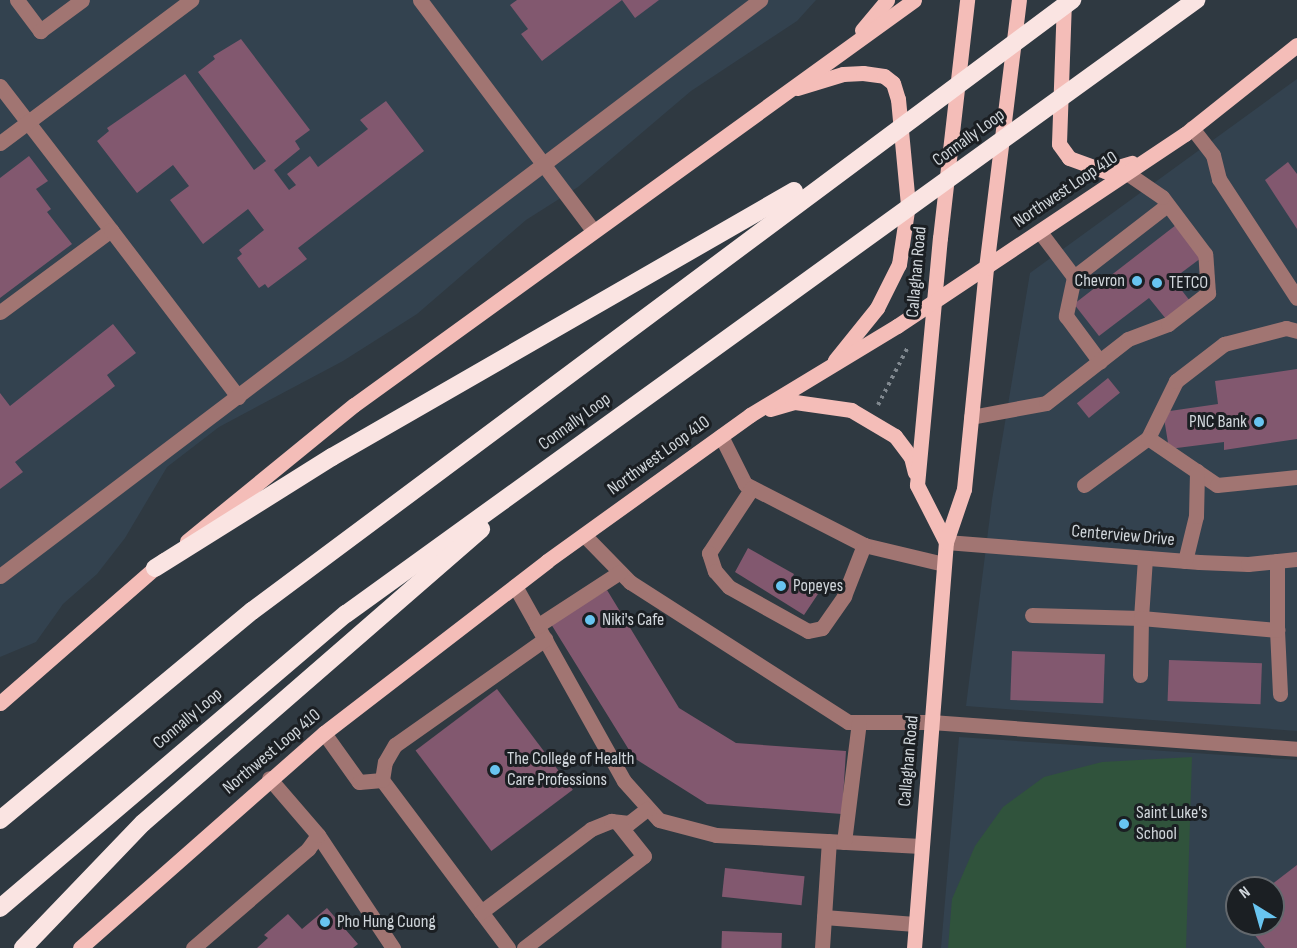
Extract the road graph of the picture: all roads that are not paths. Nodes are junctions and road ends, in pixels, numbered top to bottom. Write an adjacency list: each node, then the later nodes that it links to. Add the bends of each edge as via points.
1 (17, 0): 2 (street, via 40,31)
2 (82, 0)
3 (191, 0): 17 (street)
4 (420, 0): 21 (street)
5 (760, 0): 21 (street)
6 (887, 0): 14 (main road)
7 (914, 0): 14 (main road)
8 (967, 0): 30 (main road, Callaghan Road)
9 (1019, 0): 27 (main road, Callaghan Road)
10 (1064, 0): 18 (main road, via 1059,144 1069,158 1105,171 1121,169)
11 (1072, 0): 20 (highway)
12 (1196, 0): 40 (highway, Connally Loop)
13 (1297, 45): 18 (main road, Northwest Loop 410)
14 (845, 50): 16 (main road)
15 (0, 86): 17 (street)
16 (785, 92): 25 (main road); 34 (main road, via 843,74 863,74 884,76 893,83 898,99 908,204 899,264 877,308)
17 (27, 123): 19 (street); 24 (street)
18 (1188, 131): 22 (main road, Northwest Loop 410); 29 (street, via 1214,155 1219,179)
19 (0, 143)
20 (868, 149): 54 (highway, via 332,457); 72 (highway, via 252,610)
21 (545, 166): 25 (street); 35 (street)
22 (1127, 173): 23 (street); 26 (main road, Northwest Loop 410)
23 (1167, 204): 28 (street); 33 (street, via 1204,254 1208,293 1168,324 1128,339)
24 (111, 230): 31 (street); 35 (street)
25 (593, 230): 54 (main road, via 354,405)
26 (1040, 232): 27 (main road, Northwest Loop 410); 28 (street)
27 (986, 268): 30 (main road, Northwest Loop 410); 37 (main road, Callaghan Road)
28 (1074, 277): 33 (street, via 1066,316)
29 (1297, 298)
30 (933, 302): 34 (main road, Northwest Loop 410); 43 (main road, Callaghan Road)
31 (0, 312)
32 (1297, 331): 39 (street, via 1286,328 1224,344 1176,381)
33 (1100, 362): 37 (street, via 1046,404)
34 (827, 369): 36 (main road, Northwest Loop 410)
35 (238, 397): 56 (street)
36 (750, 415): 38 (main road, Northwest Loop 410); 43 (main road, via 795,402 851,410 895,435 911,457)
37 (971, 417): 47 (main road, Callaghan Road, via 964,489)
38 (721, 436): 45 (street, via 745,484); 46 (main road, Northwest Loop 410)
39 (1148, 438): 41 (street); 44 (street)
40 (573, 449): 77 (highway, Connally Loop, via 346,614); 81 (highway, via 142,823)
41 (1197, 471): 42 (street, via 1217,485); 51 (street, via 1196,516)
42 (1297, 477)
43 (917, 485): 47 (main road)
44 (1084, 485)
45 (752, 488): 48 (street); 48 (street, via 709,553 714,571 729,587 808,631 822,628 844,596)
46 (584, 535): 55 (street); 57 (main road, Northwest Loop 410)
47 (946, 542): 49 (street, Centerview Drive); 53 (main road, Callaghan Road)
48 (864, 545): 53 (street)
49 (1145, 558): 51 (street, Centerview Drive); 59 (street)
50 (1297, 559): 52 (street, Centerview Drive)
51 (1185, 561): 52 (street, Centerview Drive)
52 (1277, 561): 60 (street)
53 (944, 564): 66 (main road, Callaghan Road)
54 (155, 568): 64 (main road)
55 (620, 572): 61 (street); 65 (street, via 658,601 848,722)
56 (0, 576)
57 (515, 586): 61 (street); 67 (main road, Northwest Loop 410)
58 (1032, 615): 59 (street)
59 (1141, 618): 60 (street); 62 (street)
60 (1278, 630): 63 (street)
61 (541, 633): 70 (street, via 395,746 385,762); 71 (street, via 624,781)
62 (1140, 675)
63 (1280, 694)
64 (0, 703)
65 (859, 722): 66 (street); 75 (street)
66 (931, 722): 68 (street); 76 (main road, Callaghan Road)
67 (324, 733): 69 (main road, Northwest Loop 410); 70 (street, via 359,782)
68 (1297, 748)
69 (269, 778): 74 (street); 82 (main road, Northwest Loop 410)
70 (382, 780): 78 (street)
71 (647, 809): 73 (street, via 629,823); 75 (street, via 659,820 716,835)
72 (0, 820)
73 (617, 822): 78 (street, via 591,830); 86 (street, via 644,856)
74 (318, 835): 83 (street, via 308,849); 84 (street)
75 (837, 841): 76 (street); 79 (street)
76 (921, 846): 80 (main road, Callaghan Road)
77 (0, 908)
78 (481, 912): 85 (street)
79 (824, 917): 80 (street); 87 (street)
80 (915, 924): 88 (main road, Callaghan Road)
81 (23, 948)
82 (80, 948)
83 (193, 948)
84 (393, 948)
85 (508, 948)
86 (524, 948)
87 (822, 948)
88 (914, 948)

